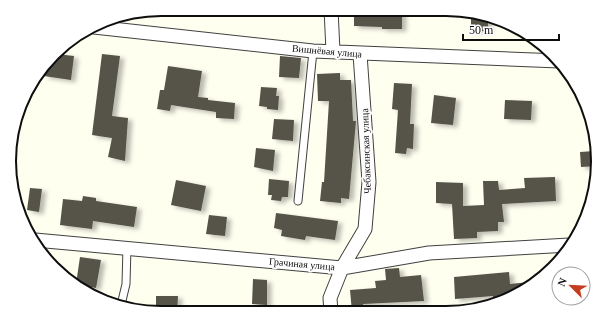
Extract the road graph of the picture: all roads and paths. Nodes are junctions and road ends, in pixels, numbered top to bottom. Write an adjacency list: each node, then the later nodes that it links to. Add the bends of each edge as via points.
1 (331, 16): 4 (street)
2 (104, 28): 3 (street, Вишнёвая улица)
3 (313, 51): 4 (street, Вишнёвая улица); 7 (lane)
4 (333, 51): 5 (street, Вишнёвая улица)
5 (360, 54): 6 (street, Вишнёвая улица); 11 (street, Чебаксинская улица, via 369,182 365,229)
6 (551, 61)
7 (298, 201)
8 (39, 240): 10 (street, Грачиная улица)
9 (564, 245): 11 (street, Грачиная улица, via 429,253)
10 (127, 247): 11 (street, Грачиная улица); 12 (lane, via 126,284)
11 (342, 268): 13 (street, Чебаксинская улица, via 330,298)
12 (122, 301)
13 (331, 306)

